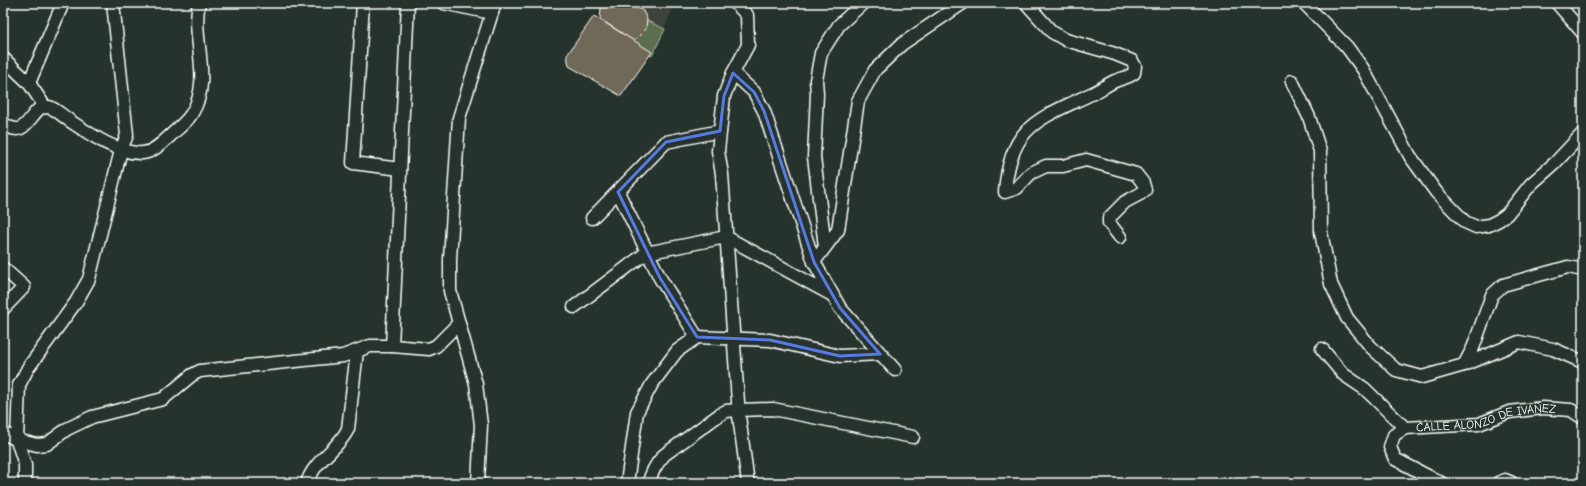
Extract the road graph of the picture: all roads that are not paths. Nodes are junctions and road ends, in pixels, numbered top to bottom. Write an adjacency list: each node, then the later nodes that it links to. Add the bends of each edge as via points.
1 (113, 3): 23 (street, via 127,135)
2 (199, 3): 23 (street, via 197,21 200,96 192,113 150,151 134,153)
3 (363, 3): 24 (street, via 353,163)
4 (408, 3): 24 (street)
5 (443, 3): 13 (street)
6 (735, 3): 16 (street, via 747,15 749,31 748,45)
7 (863, 3): 29 (street, via 839,25 821,52 816,80 814,157)
8 (963, 3): 29 (street, via 902,44 875,70 858,101 838,230)
9 (1026, 3): 28 (street, via 1052,32 1066,40 1115,54 1132,61 1135,66 1134,73 1128,78 1116,81 1050,113 1031,126 1016,142 1009,162 1005,192 1017,188 1031,173 1046,166 1063,166 1086,160 1136,174 1145,190 1125,202 1109,218 1109,223)
10 (1304, 3): 22 (street, via 1355,58 1410,156 1436,192 1465,222 1476,228 1489,225 1507,214 1531,184)
11 (1557, 3): 14 (street)
12 (60, 5): 18 (street)
13 (494, 8): 37 (street, via 459,118 450,291)
14 (1583, 32)
15 (3, 58): 18 (street)
16 (733, 73): 21 (street, via 724,96); 31 (street, via 754,92 764,111)
17 (1292, 81): 45 (street, via 1309,117 1320,151 1321,232 1331,284 1347,318 1371,347 1396,370 1422,377)
18 (29, 83): 19 (street)
19 (45, 107): 20 (street, via 37,111 25,126); 23 (street, via 51,107 80,128)
20 (5, 127)
21 (720, 131): 25 (street, via 666,142); 27 (street, via 718,151)
22 (1583, 133)
23 (122, 150): 52 (street, via 89,279 19,385)
24 (400, 169): 40 (street)
25 (618, 192): 26 (street); 30 (street)
26 (592, 218)
27 (726, 237): 30 (street); 34 (street); 39 (street)
28 (1120, 237)
29 (825, 247): 31 (street)
30 (646, 253): 35 (street); 38 (street)
31 (814, 262): 34 (street)
32 (3, 268): 36 (street, via 24,287)
33 (1583, 270): 45 (street, via 1568,267 1503,285 1492,295 1473,348)
34 (833, 295): 43 (street, via 840,308)
35 (574, 307)
36 (3, 308)
37 (459, 323): 40 (street, via 436,346 429,349); 55 (street, via 476,384 481,425)
38 (697, 337): 39 (street); 56 (street, via 676,351 652,384 637,412)
39 (733, 338): 43 (street, via 770,340 840,356); 47 (street)
40 (392, 346): 42 (street, via 370,346)
41 (1322, 350): 49 (street, via 1343,374 1365,389)
42 (357, 351): 52 (street, via 343,356 200,371 163,398 92,417 67,429 47,444 36,445); 54 (street, via 348,429 345,436 316,465)
43 (880, 354): 46 (street)
44 (1583, 362): 45 (street, via 1553,350 1519,342)
45 (1464, 365)
46 (894, 370)
47 (738, 410): 51 (street, via 773,409); 57 (street, via 726,411 719,415 664,455 654,469); 58 (street)
48 (1583, 418): 49 (street, CALLE ALONZO DE IVAÑEZ, via 1571,410 1543,408 1509,412 1479,424)
49 (1405, 428): 59 (street, CALLE ALONZO DE IVAÑEZ, via 1394,436 1390,447 1395,459)
50 (3, 433): 52 (street)
51 (913, 437)
52 (17, 440): 53 (street, via 25,465)
53 (25, 483)
54 (307, 483)
55 (478, 483)
56 (628, 483)
57 (649, 483)
58 (748, 483)
59 (1441, 483)
60 (1498, 483): 61 (street, via 1505,480)
61 (1512, 483)

